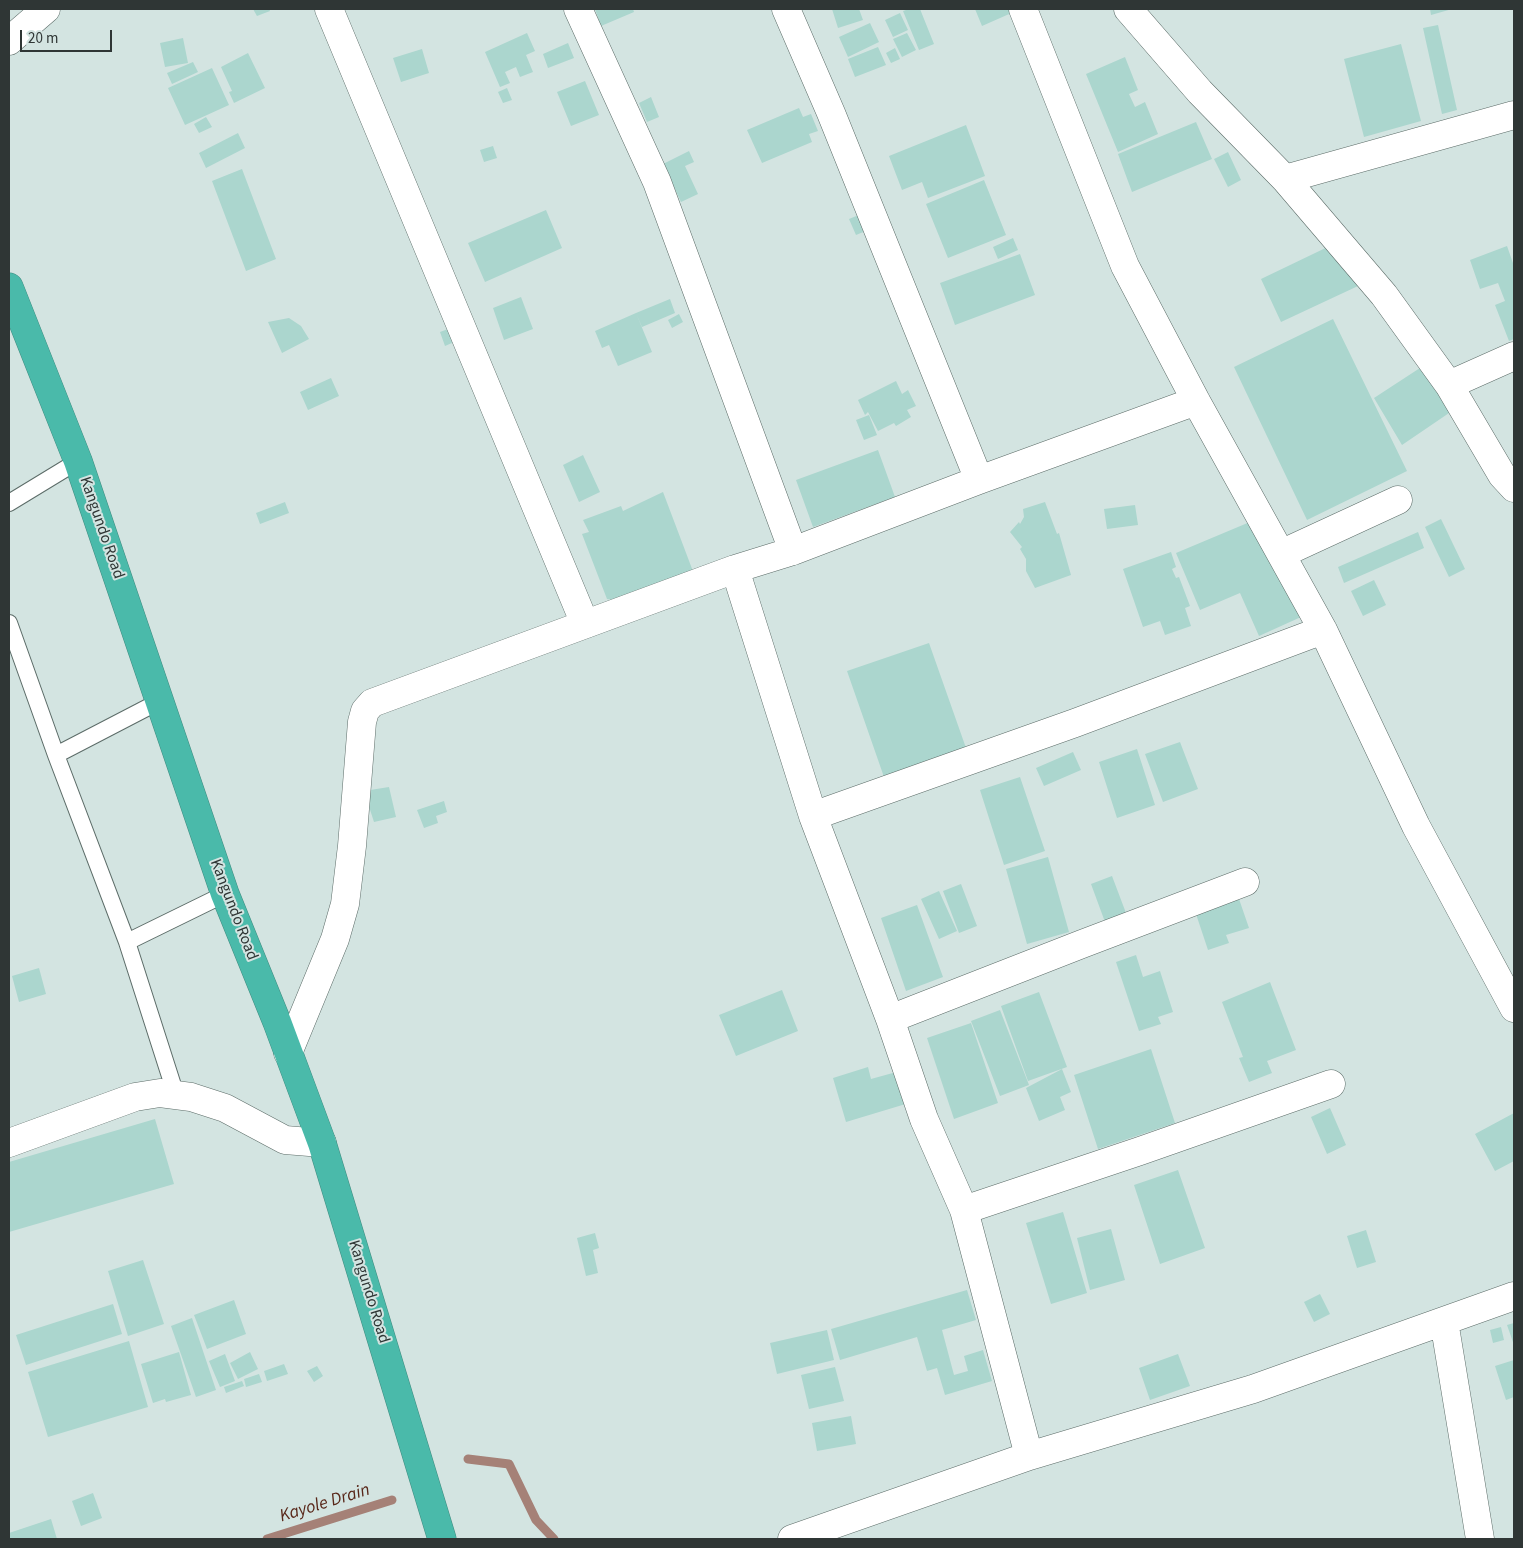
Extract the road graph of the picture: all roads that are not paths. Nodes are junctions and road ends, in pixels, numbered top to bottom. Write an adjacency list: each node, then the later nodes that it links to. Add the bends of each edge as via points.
1 (46, 9): 7 (street)
2 (328, 9): 23 (street)
3 (578, 9): 19 (street, via 657,182)
4 (786, 9): 15 (street)
5 (1023, 9): 13 (street, via 1125,266)
6 (1130, 9): 9 (street, via 1200,92)
7 (9, 41)
8 (1514, 115): 9 (street)
9 (1285, 179): 12 (street, via 1384,295)
10 (9, 287): 14 (highway, Kangundo Road)
11 (1514, 356): 12 (street)
12 (1448, 385): 16 (street, via 1502,475)
13 (1196, 401): 15 (street); 20 (street)
14 (78, 461): 18 (lane); 25 (highway, Kangundo Road)
15 (979, 480): 19 (street)
16 (1514, 488)
17 (1398, 500): 20 (street)
18 (9, 502)
19 (793, 551): 21 (street)
20 (1281, 554): 24 (street)
21 (735, 569): 23 (street); 27 (street)
22 (9, 622): 26 (lane)
23 (585, 624): 33 (street, via 372,703 365,711 345,904)
24 (1323, 630): 27 (street); 31 (street, via 1416,826)
25 (160, 701): 26 (lane); 29 (highway, Kangundo Road)
26 (56, 756): 30 (lane)
27 (813, 816): 32 (street)
28 (1245, 882): 32 (street)
29 (225, 894): 30 (lane); 33 (highway, Kangundo Road)
30 (127, 942): 35 (lane)
31 (1514, 1008)
32 (890, 1019): 38 (street, via 924,1118)
33 (288, 1053): 37 (highway, Kangundo Road)
34 (1331, 1084): 38 (street)
35 (176, 1095): 36 (street, via 160,1093 135,1097); 37 (street, via 225,1108 285,1140)
36 (9, 1143)
37 (322, 1143): 42 (highway, Kangundo Road)
38 (964, 1210): 41 (street)
39 (1514, 1296): 40 (street)
40 (1444, 1321): 41 (street, via 1253,1389); 44 (street)
41 (1029, 1456): 43 (street)
42 (442, 1539)
43 (792, 1539)
44 (1480, 1539)

